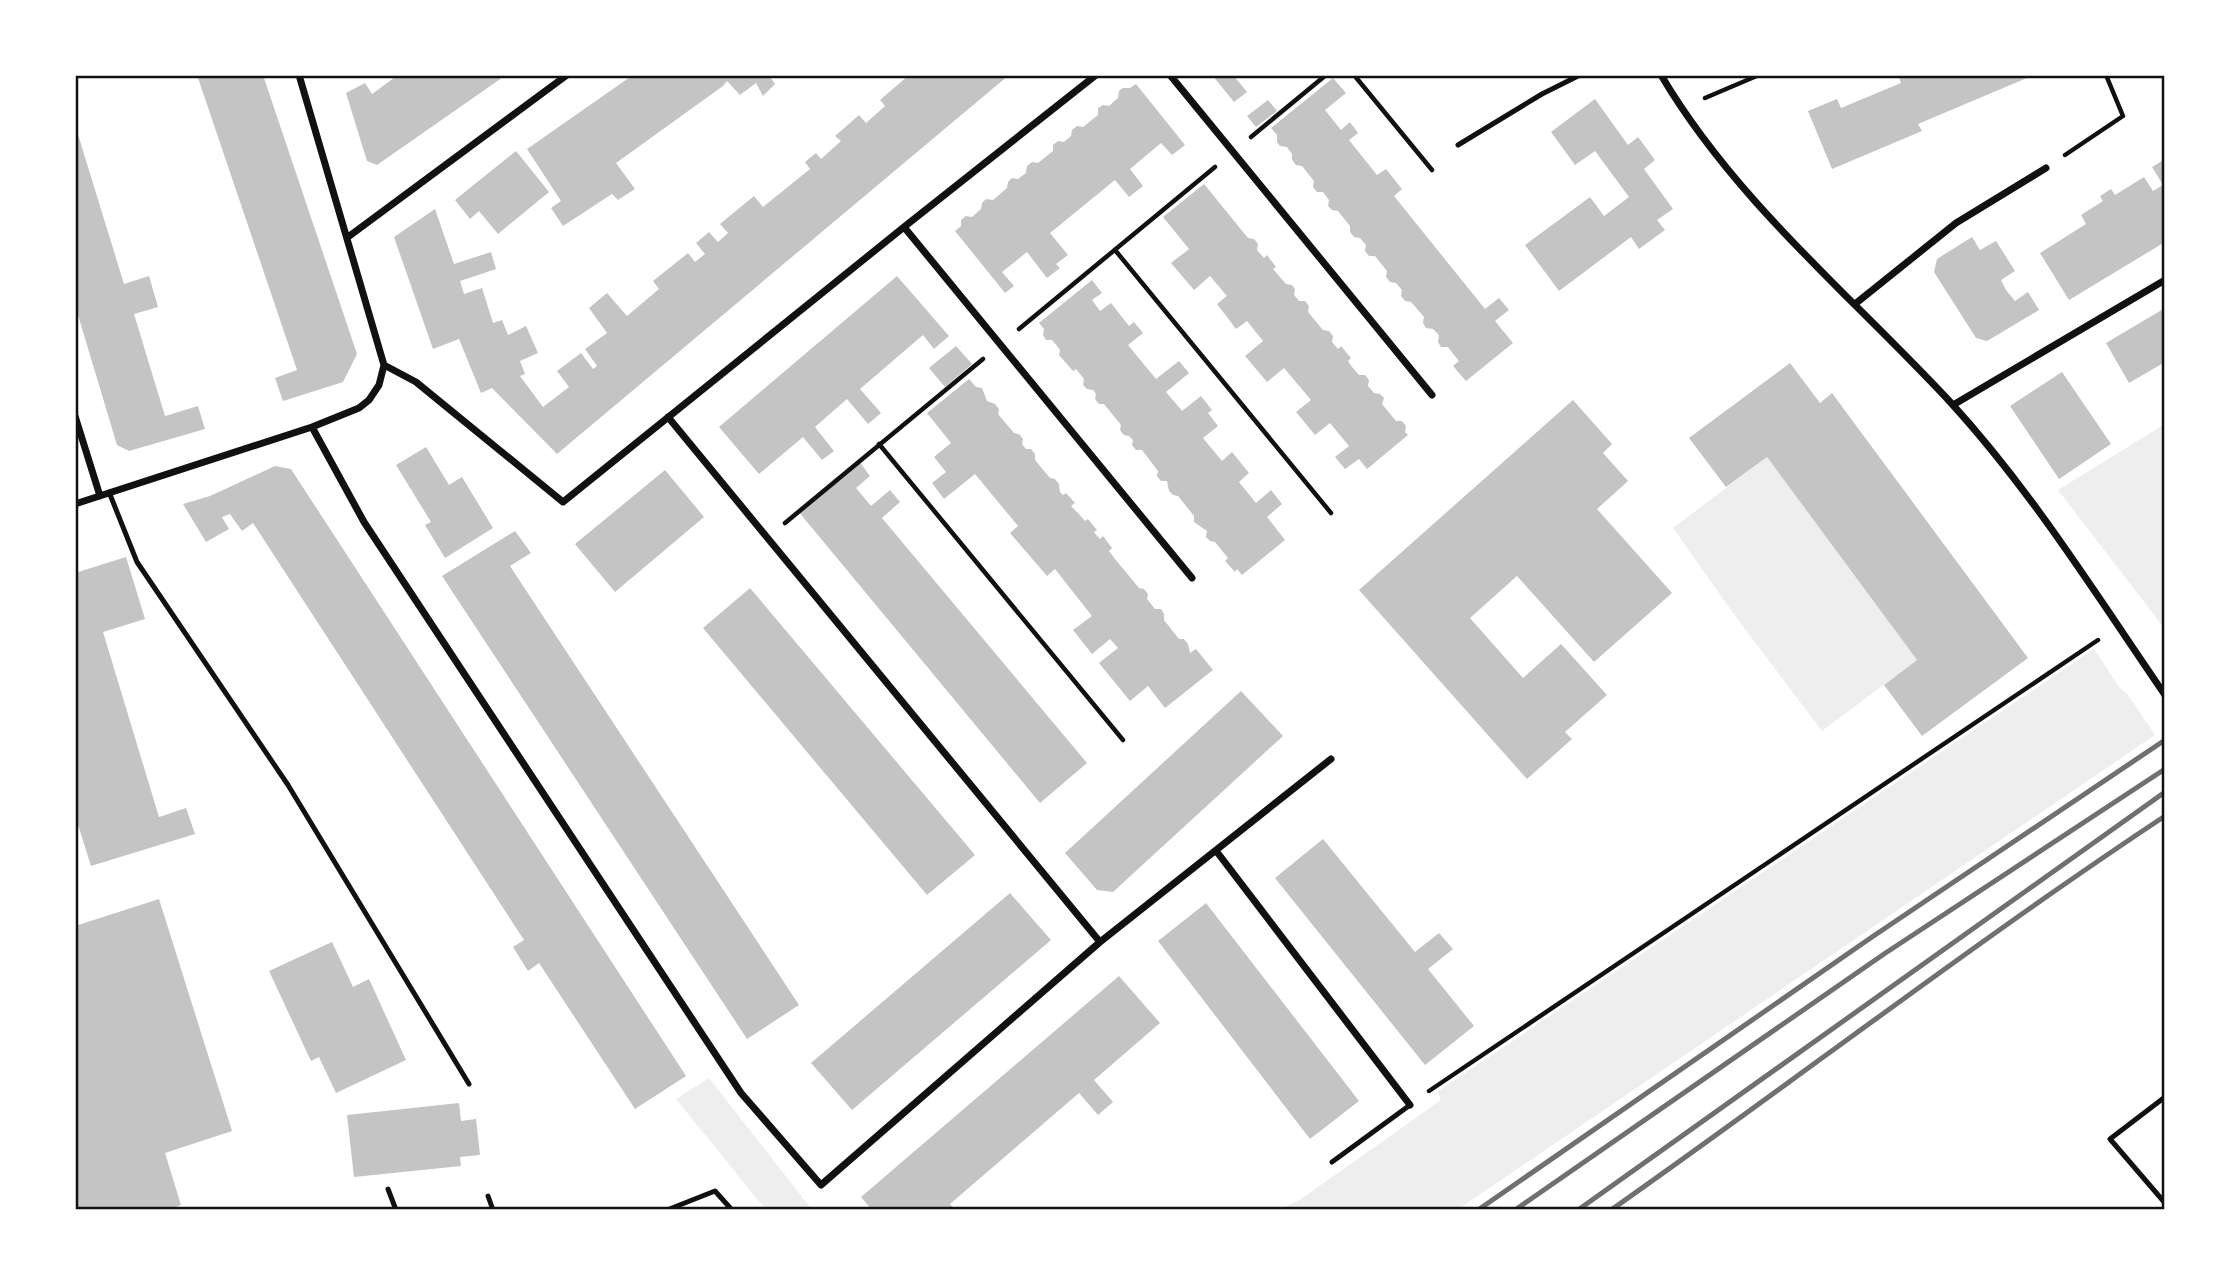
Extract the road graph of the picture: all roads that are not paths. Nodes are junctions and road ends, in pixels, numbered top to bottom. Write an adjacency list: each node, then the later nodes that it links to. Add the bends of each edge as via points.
1 (299, 75): 10 (street)
2 (568, 75): 10 (street)
3 (1096, 75): 9 (street)
4 (1170, 75): 14 (street)
5 (1580, 75): 7 (lane)
6 (1661, 75): 12 (street, via 1680,108 1735,179)
7 (1458, 145)
8 (2046, 169): 12 (street, via 1956,223)
9 (904, 227): 17 (street); 22 (street)
10 (348, 237): 13 (street)
11 (2165, 280): 15 (street)
12 (1855, 304): 15 (street)
13 (384, 365): 17 (street, via 416,382 563,502); 18 (street, via 379,386 364,405)
14 (1432, 395)
15 (1953, 405): 23 (street, via 2068,551)
16 (75, 416): 20 (street)
17 (668, 418): 26 (street)
18 (313, 427): 19 (street); 26 (street, via 364,522 741,1093 821,1185)
19 (109, 492): 20 (street); 27 (lane, via 137,562 288,785)
20 (100, 496): 21 (street)
21 (75, 504)
22 (1192, 578)
23 (2165, 695)
24 (1331, 759): 25 (street)
25 (1217, 852): 26 (street); 29 (street)
26 (1100, 942)
27 (469, 1084)
28 (2165, 1097): 33 (lane, via 2110,1139)
29 (1410, 1105): 30 (lane)
30 (1332, 1162)
31 (388, 1189): 34 (lane)
32 (488, 1196): 35 (lane)
33 (2165, 1203)
34 (396, 1210)
35 (493, 1210)
36 (667, 1210): 37 (lane, via 715,1191)
37 (732, 1210)

